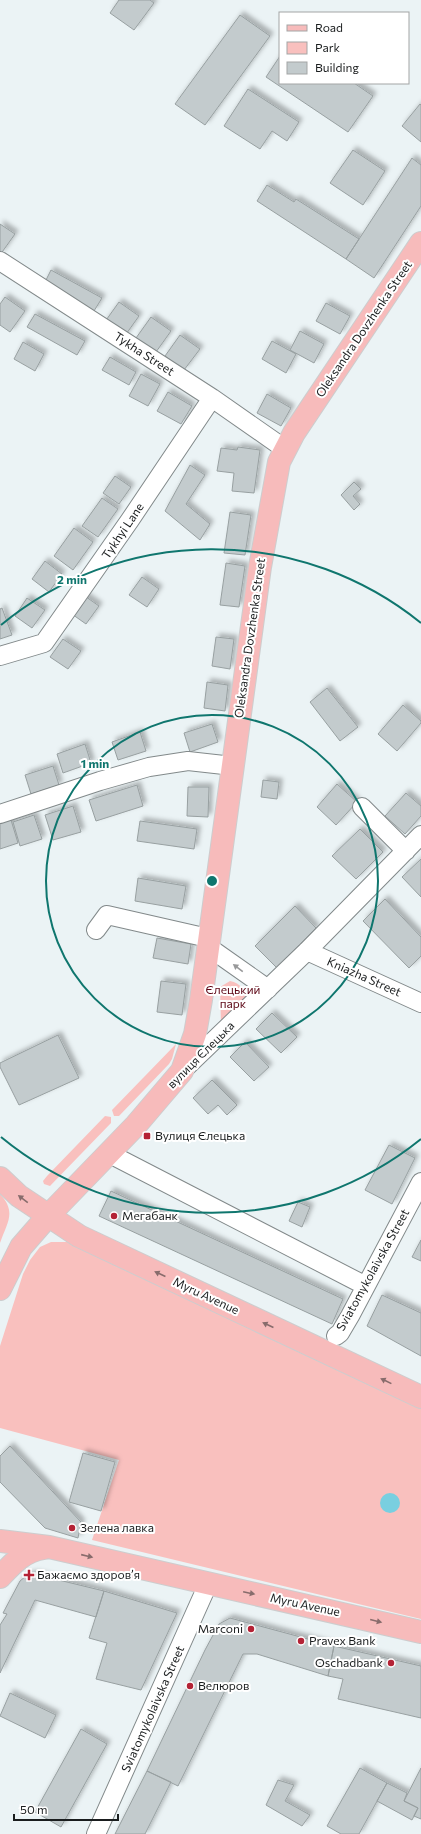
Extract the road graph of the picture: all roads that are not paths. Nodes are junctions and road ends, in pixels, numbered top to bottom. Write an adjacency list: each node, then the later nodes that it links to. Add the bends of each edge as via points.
1 (421, 243): 4 (main road, Oleksandra Dovzhenka Street)
2 (0, 261): 3 (street, Tykha Street)
3 (212, 398): 4 (street, Tykha Street); 5 (street, Tykhyi Lane, via 44,644)
4 (285, 449): 6 (main road, Oleksandra Dovzhenka Street, via 279,462 260,567)
5 (0, 656)
6 (232, 766): 8 (street, via 188,761 149,767); 12 (main road, Oleksandra Dovzhenka Street)
7 (362, 807): 10 (street)
8 (0, 814)
9 (421, 835): 10 (street, вулиця Єлецька)
10 (406, 851): 13 (street, вулиця Єлецька)
11 (96, 930): 12 (street, via 107,915)
12 (208, 942): 14 (street, one-way to 12); 16 (main road, Oleksandra Dovzhenka Street, via 195,1034)
13 (307, 951): 14 (street, вулиця Єлецька); 15 (street, Kniazha Street)
14 (268, 990): 16 (street, вулиця Єлецька)
15 (421, 1003)
16 (182, 1071): 17 (main road, вулиця Єлецька, via 136,1125)
17 (108, 1153): 20 (main road, вулиця Єлецька); 21 (street)
18 (0, 1178): 20 (main road, Myru Avenue, one-way to 18, via 19,1196)
19 (421, 1182): 21 (street, Sviatomykolaivska Street)
20 (48, 1216): 22 (main road, вулиця Єлецька, via 21,1247); 24 (main road, Myru Avenue, one-way to 20, via 79,1236)
21 (366, 1286): 23 (street, Sviatomykolaivska Street)
22 (0, 1289)
23 (336, 1336)
24 (421, 1398)
25 (0, 1541): 26 (main road, Myru Avenue)
26 (49, 1547): 27 (main road, via 34,1549 21,1556); 28 (main road, Myru Avenue, one-way to 28)
27 (0, 1577)
28 (208, 1584): 29 (main road, Myru Avenue, one-way to 29); 30 (street, Sviatomykolaivska Street)
29 (421, 1632)
30 (96, 1834)

